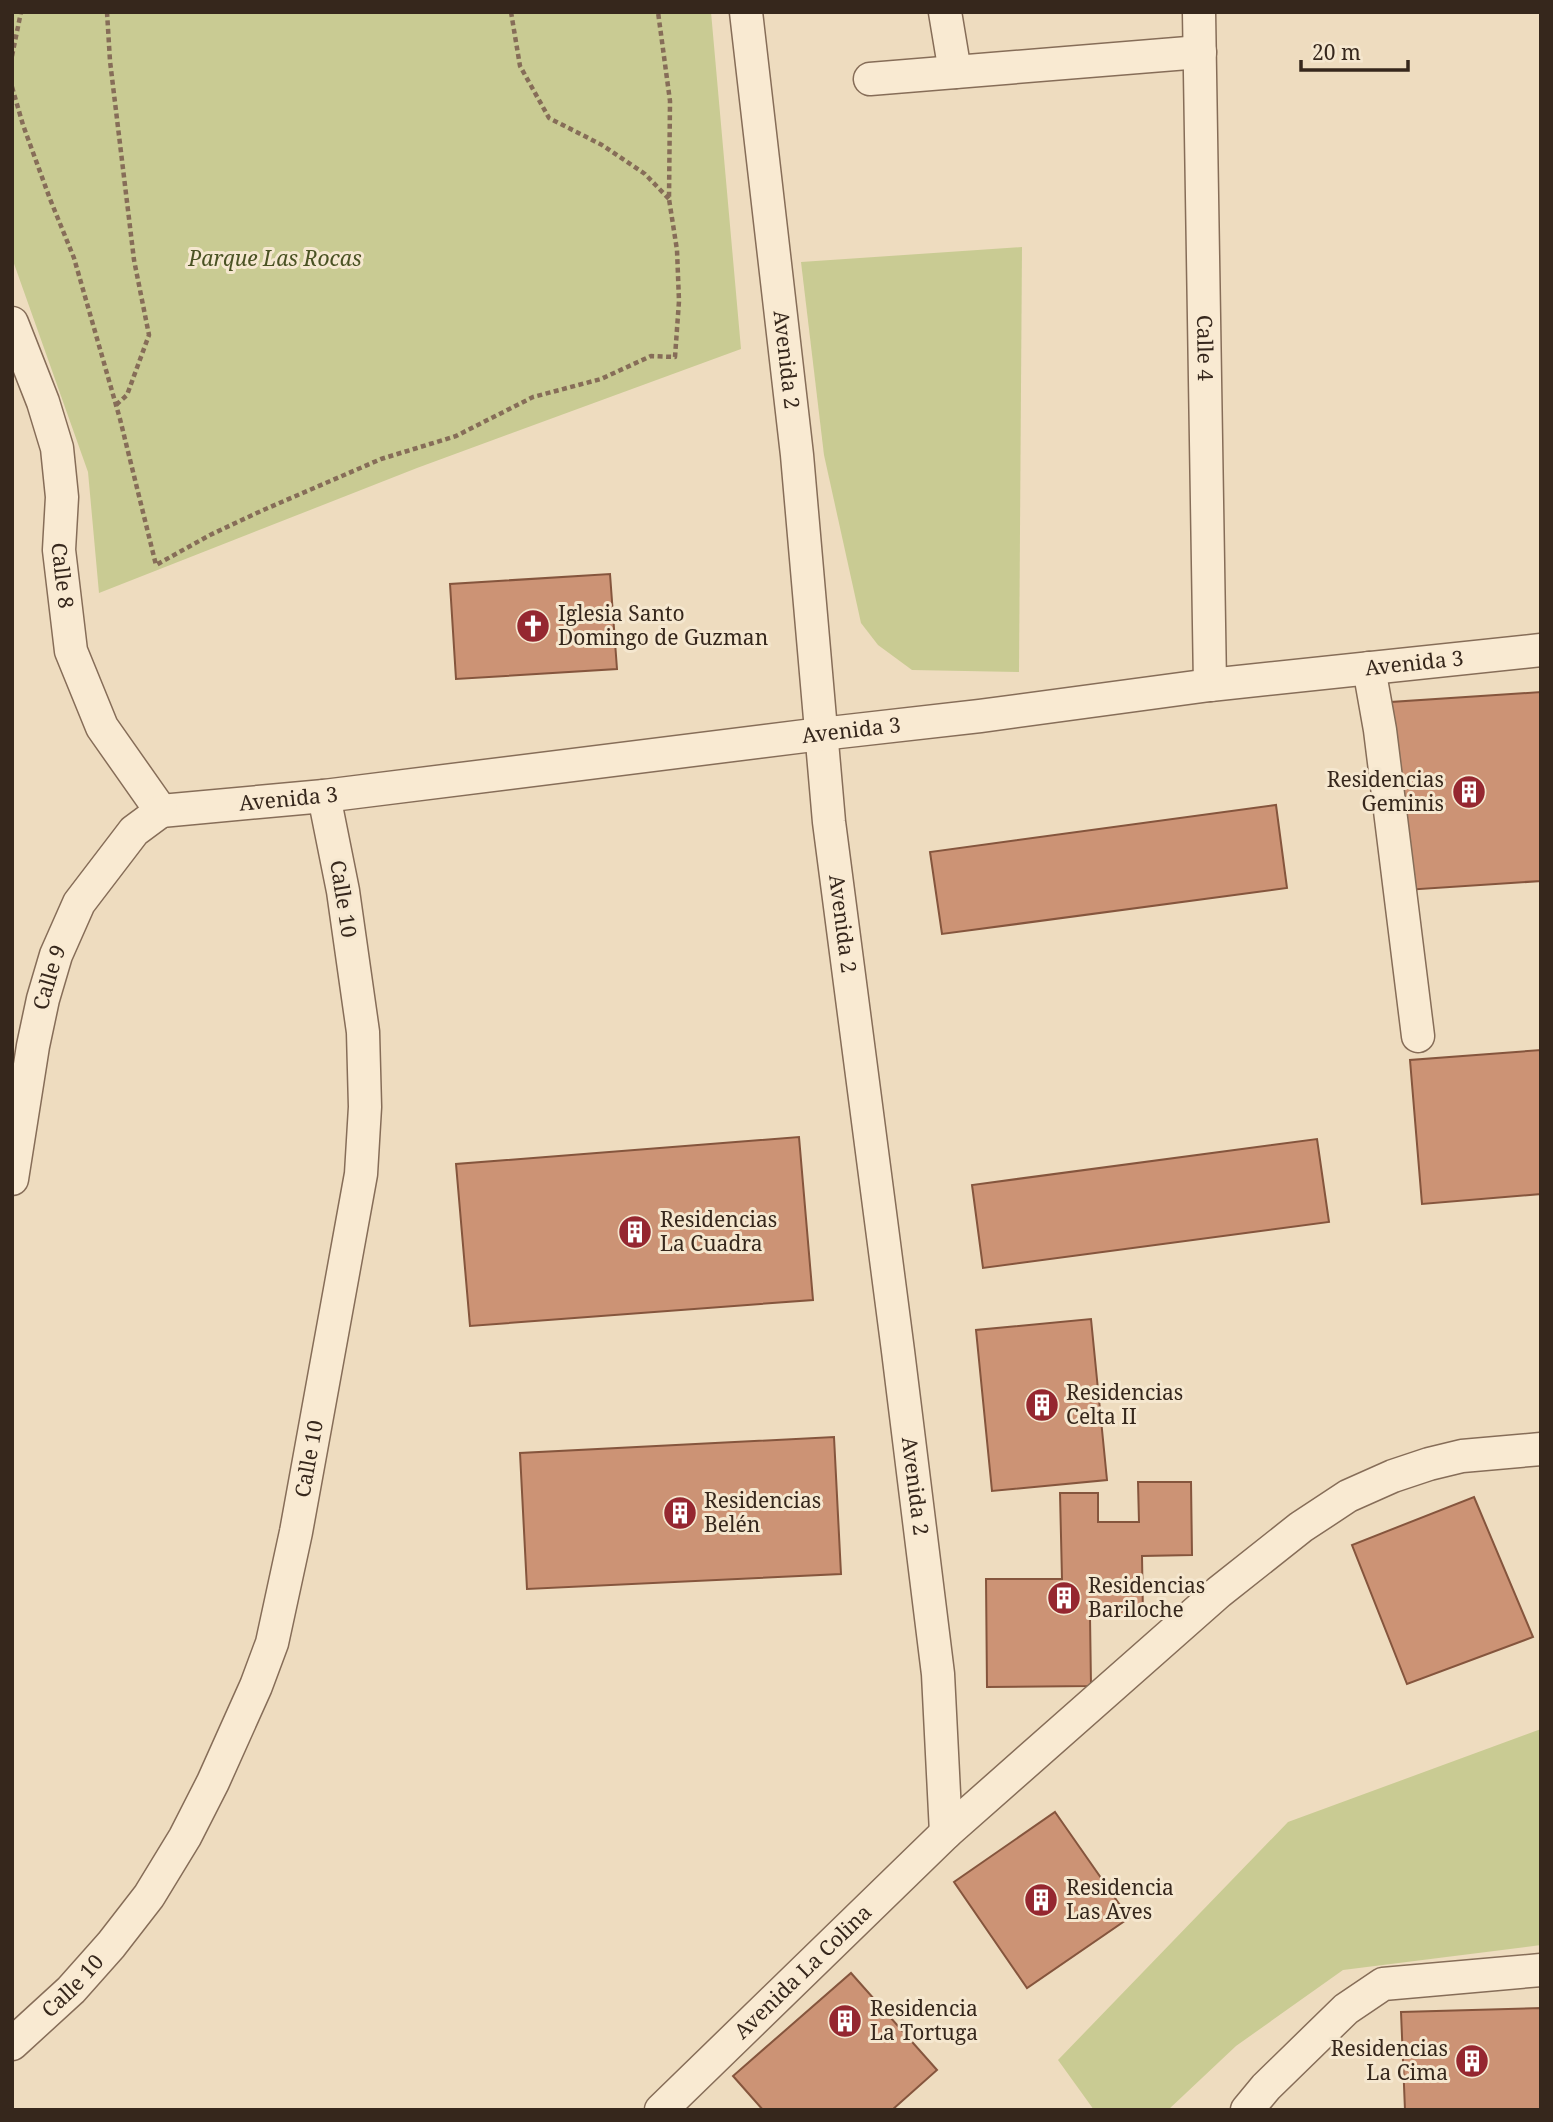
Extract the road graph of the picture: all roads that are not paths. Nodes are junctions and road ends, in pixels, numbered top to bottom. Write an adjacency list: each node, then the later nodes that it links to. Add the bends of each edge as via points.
1 (746, 12): 11 (street, Avenida 2, via 797,455)
2 (945, 12): 5 (street)
3 (1199, 12): 4 (street, Calle 4)
4 (1200, 52): 5 (street); 10 (street, Calle 4)
5 (955, 72): 6 (street)
6 (870, 79)
7 (12, 323): 13 (street, Calle 8, via 57,448 62,497 59,550 71,651 102,727)
8 (1541, 650): 9 (street, Avenida 3)
9 (1369, 668): 10 (street, Avenida 3); 14 (street)
10 (1210, 685): 11 (street, Avenida 3)
11 (821, 734): 12 (street, Avenida 3); 17 (street, Avenida 2, via 828,822 937,1674)
12 (324, 796): 13 (street, Avenida 3); 19 (street, Calle 10, via 363,1032 362,1161 299,1518 272,1643 214,1782 149,1896 71,1990)
13 (161, 811): 15 (street, Calle 9, via 134,831 79,903 57,955 33,1046)
14 (1419, 1036)
15 (12, 1179)
16 (1541, 1449): 17 (street, Avenida La Colina, via 1462,1456 1429,1464 1348,1496 1219,1592)
17 (946, 1833): 20 (street, Avenida La Colina)
18 (1541, 1970): 21 (street, via 1383,1984 1346,2009)
19 (12, 2045)
20 (660, 2110)
21 (1247, 2110)

